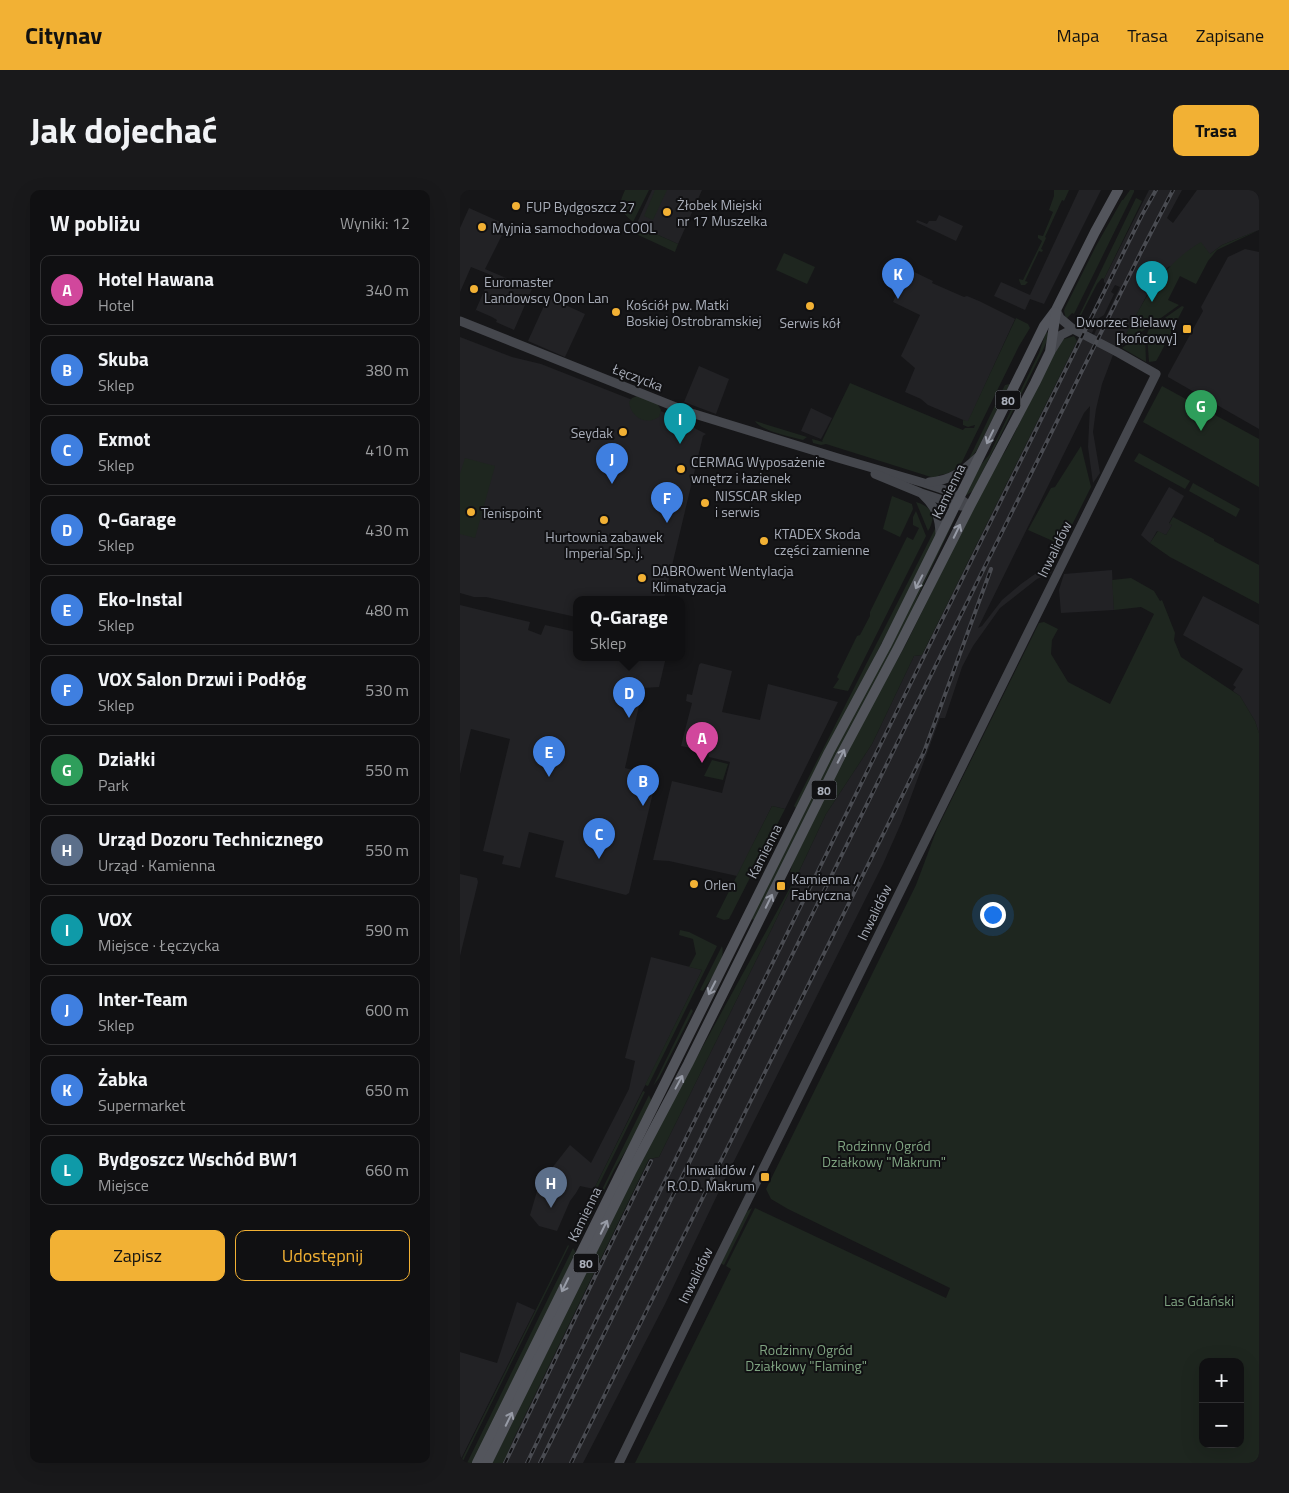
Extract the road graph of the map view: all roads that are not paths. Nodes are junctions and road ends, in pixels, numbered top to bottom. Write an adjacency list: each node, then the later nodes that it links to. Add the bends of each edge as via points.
1 (1118, 190): 2 (main road, Kamienna / 80)
2 (1056, 310): 4 (street); 5 (main road, Kamienna / 80); 6 (main road, Kamienna / 80, one-way to 6, via 1044,326)
3 (460, 321): 7 (street, Łęczycka, via 688,412)
4 (1073, 329): 5 (street, via 1061,335); 15 (street, Inwalidów, via 1156,374)
5 (1050, 352): 11 (main road, Kamienna / 80)
6 (981, 454): 8 (street, via 952,478); 10 (main road, Kamienna / 80)
7 (838, 458): 8 (street, Łęczycka); 9 (street, Łęczycka)
8 (924, 483): 10 (street, Łęczycka, via 951,492)
9 (921, 493): 10 (street, Łęczycka); 12 (street, via 937,514)
10 (958, 501): 11 (street, Łęczycka); 12 (main road, Kamienna / 80)
11 (970, 506): 14 (main road, Kamienna / 80, one-way to 11, via 631,1172)
12 (940, 538): 13 (main road, Kamienna / 80, one-way to 13, via 820,768)
13 (477, 1463)
14 (487, 1463)
15 (619, 1463)

